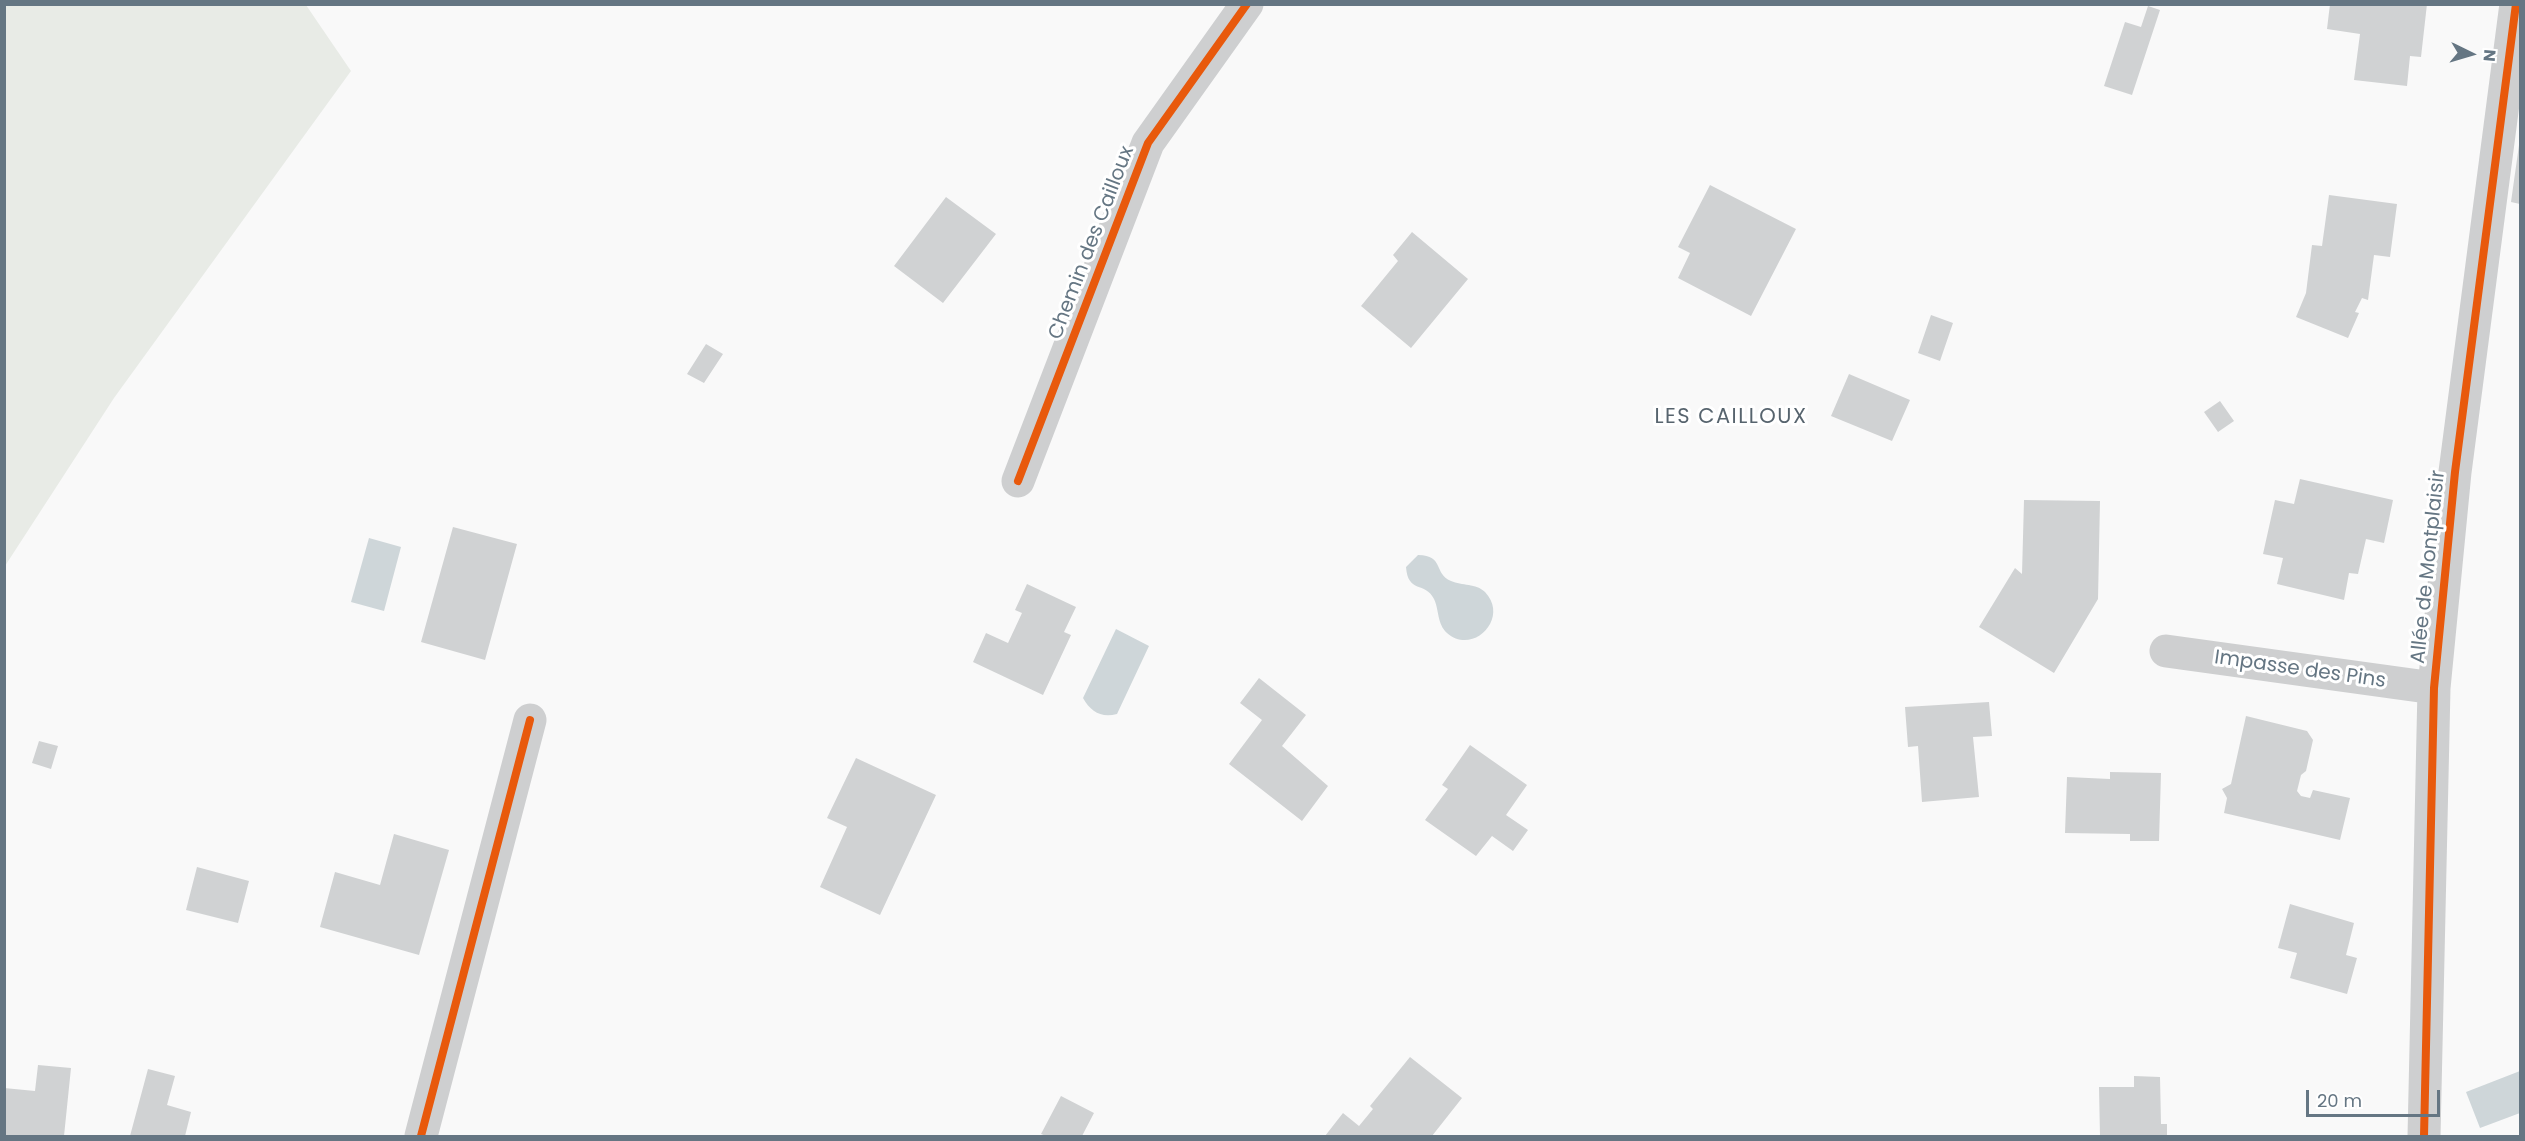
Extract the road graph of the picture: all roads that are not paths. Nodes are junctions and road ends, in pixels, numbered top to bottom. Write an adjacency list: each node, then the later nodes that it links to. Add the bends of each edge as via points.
1 (1247, 4): 3 (street, Chemin des Cailloux, via 1148,143)
2 (2516, 4): 5 (street, Allée de Montplaisir, via 2457,460)
3 (1018, 481)
4 (2166, 651): 5 (street, Impasse des Pins)
5 (2434, 688): 8 (street, Allée de Montplaisir)
6 (530, 720): 7 (street)
7 (421, 1137)
8 (2424, 1137)

